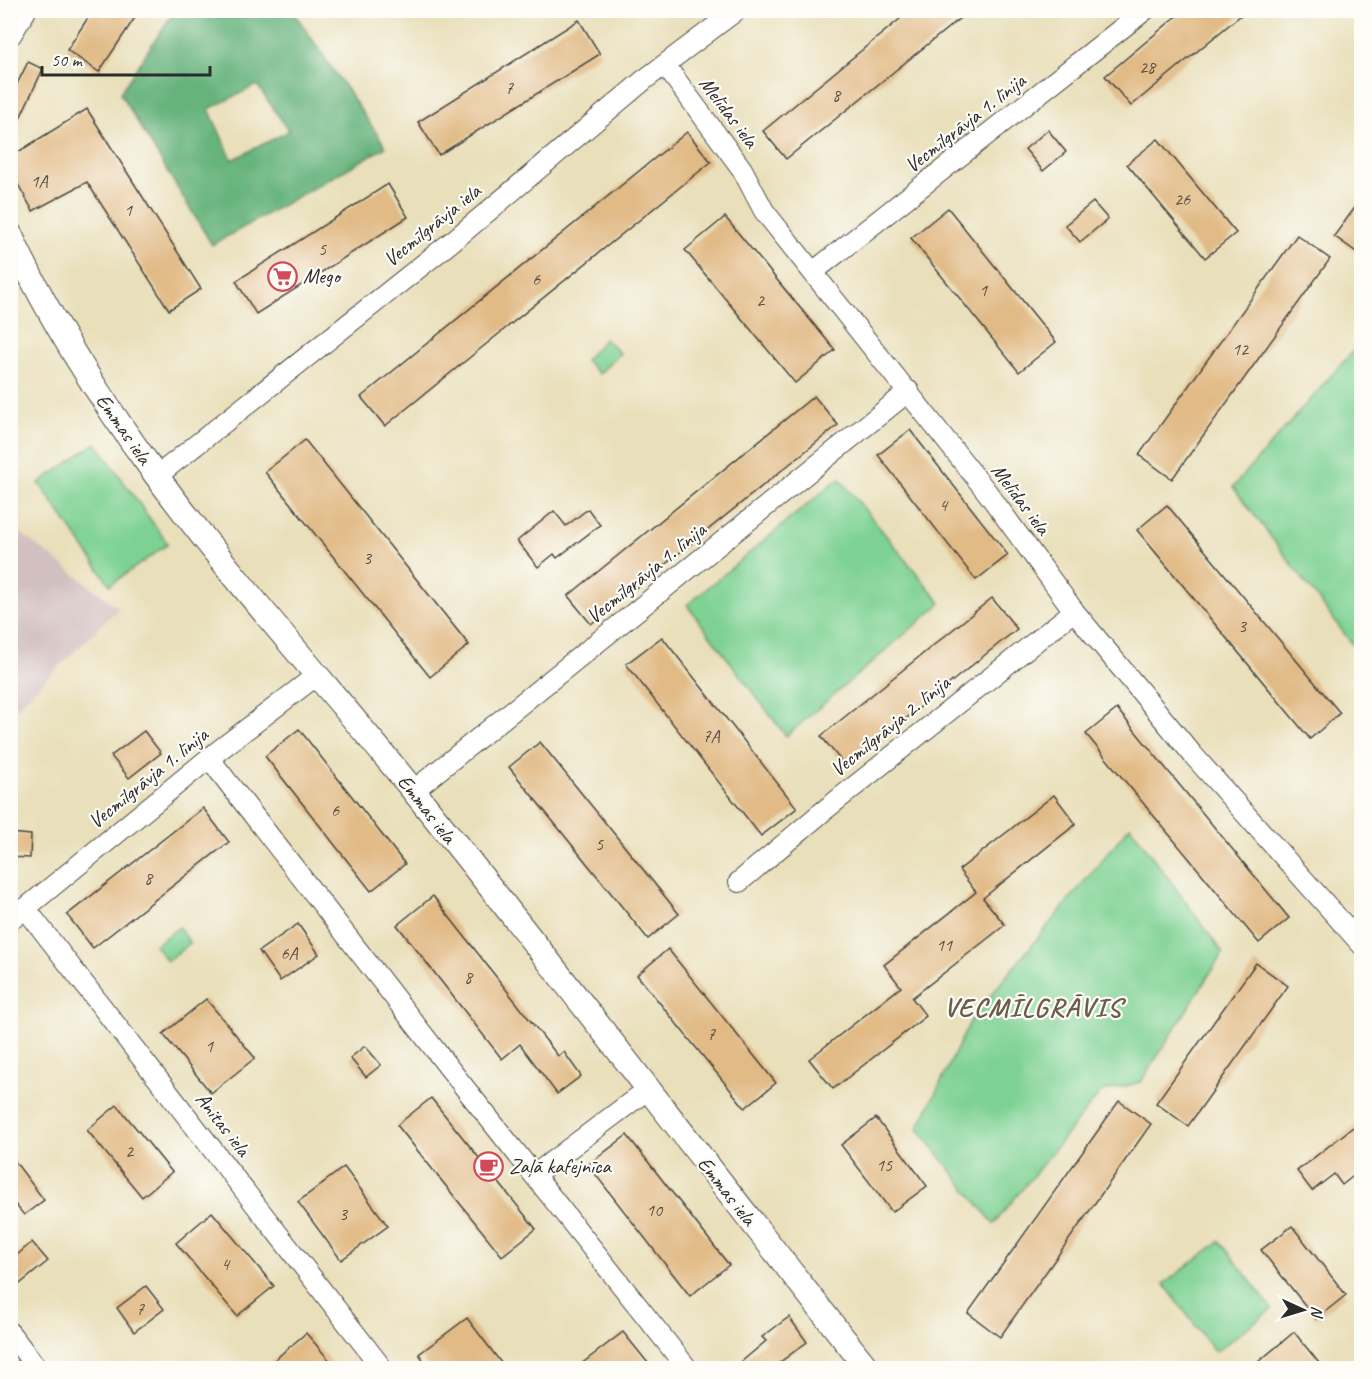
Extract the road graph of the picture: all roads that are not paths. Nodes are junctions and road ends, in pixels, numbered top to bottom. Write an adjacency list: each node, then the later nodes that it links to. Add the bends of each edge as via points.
1 (24, 10): 4 (street)
2 (737, 10): 5 (street, Vecmīlgrāvja iela)
3 (1145, 10): 7 (street, Vecmīlgrāvja 1. līnija)
4 (10, 33)
5 (665, 65): 7 (street, Melīdas iela, via 742,169 764,211); 9 (street, Vecmīlgrāvja iela, via 460,235)
6 (10, 234): 9 (street, Emmas iela, via 90,379)
7 (813, 272): 8 (street, Melīdas iela)
8 (909, 392): 10 (street, Melīdas iela); 13 (street, Vecmīlgrāvja 1. līnija)
9 (157, 476): 11 (street, Emmas iela)
10 (1074, 611): 14 (street, Vecmīlgrāvja 2. līnija); 17 (street, Melīdas iela, via 1193,755)
11 (317, 675): 12 (street, Vecmīlgrāvja 1. līnija); 13 (street, Emmas iela)
12 (209, 758): 15 (street, Vecmīlgrāvja 1. līnija); 19 (street)
13 (413, 791): 18 (street, Emmas iela)
14 (739, 882)
15 (26, 909): 16 (street, Vecmīlgrāvja 1. līnija); 22 (street, Anitas iela)
16 (10, 921)
17 (1362, 945)
18 (647, 1089): 19 (street); 24 (street, Emmas iela)
19 (534, 1174): 23 (street)
20 (10, 1333): 21 (street)
21 (36, 1368)
22 (382, 1368)
23 (687, 1368)
24 (867, 1368)

